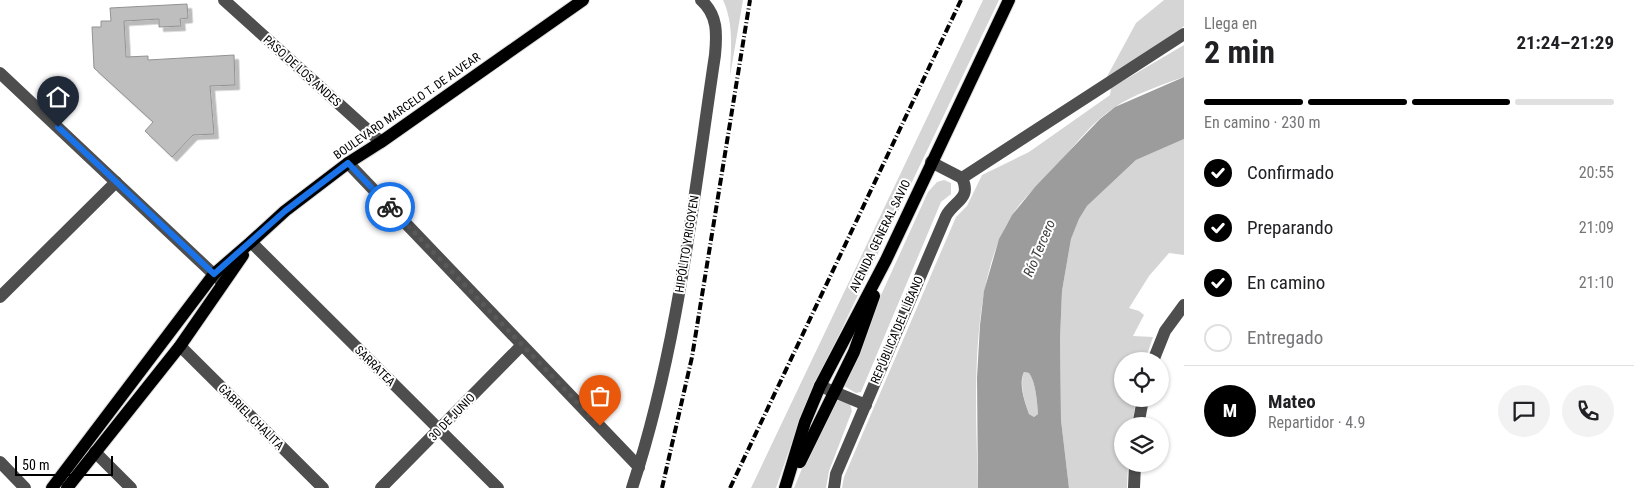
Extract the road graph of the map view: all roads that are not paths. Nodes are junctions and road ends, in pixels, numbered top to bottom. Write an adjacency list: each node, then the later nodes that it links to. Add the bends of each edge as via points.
1 (224, 0): 7 (street, PASO DE LOS ANDES)
2 (583, 0): 7 (main road, BOULEVARD MARCELO T. DE ALVEAR)
3 (700, 0): 27 (street, HIPÓLITO YRIGOYEN, via 712,13 715,23 715,55 677,309 661,391)
4 (1009, 0): 8 (main road, AVENIDA GENERAL SAVIO)
5 (1184, 34): 10 (street)
6 (0, 73): 11 (street)
7 (381, 142): 9 (main road, BOULEVARD MARCELO T. DE ALVEAR)
8 (931, 162): 10 (street); 13 (main road, AVENIDA GENERAL SAVIO)
9 (348, 163): 12 (main road, BOULEVARD MARCELO T. DE ALVEAR, via 285,211); 18 (street)
10 (962, 178): 23 (street, REPÚBLICA DEL LÍBANO, via 966,190 964,195 946,216)
11 (116, 182): 14 (street); 16 (street)
12 (251, 242): 14 (main road, BOULEVARD MARCELO T. DE ALVEAR); 15 (main road, BOULEVARD MARCELO T. DE ALVEAR); 24 (street, SARRATEA)
13 (886, 260): 21 (main road, AVENIDA GENERAL SAVIO); 22 (main road, via 860,338)
14 (214, 274): 15 (street); 30 (main road, BOULEVARD MARCELO T. DE ALVEAR)
15 (224, 284): 19 (main road, BOULEVARD MARCELO T. DE ALVEAR)
16 (0, 297)
17 (1184, 304): 20 (street)
18 (522, 345): 24 (street, 30 DE JUNIO); 27 (street)
19 (180, 346): 25 (main road, BOULEVARD MARCELO T. DE ALVEAR); 33 (street, GABRIEL CHALITA)
20 (1157, 352)
21 (820, 386): 22 (street); 37 (main road, AVENIDA GENERAL SAVIO, via 805,422)
22 (834, 392): 23 (street); 37 (main road)
23 (866, 405): 38 (street, REPÚBLICA DEL LÍBANO, via 836,474)
24 (440, 430): 34 (street, 30 DE JUNIO); 35 (street, SARRATEA)
25 (95, 452): 31 (main road, BOULEVARD MARCELO T. DE ALVEAR); 32 (street)
26 (0, 462): 29 (street)
27 (639, 467): 36 (street, HIPÓLITO YRIGOYEN)
28 (1135, 472): 39 (street)
29 (25, 488)
30 (52, 488)
31 (67, 488)
32 (131, 488)
33 (323, 488)
34 (381, 488)
35 (498, 488)
36 (632, 488)
37 (787, 488)
38 (834, 488)
39 (1134, 488)

